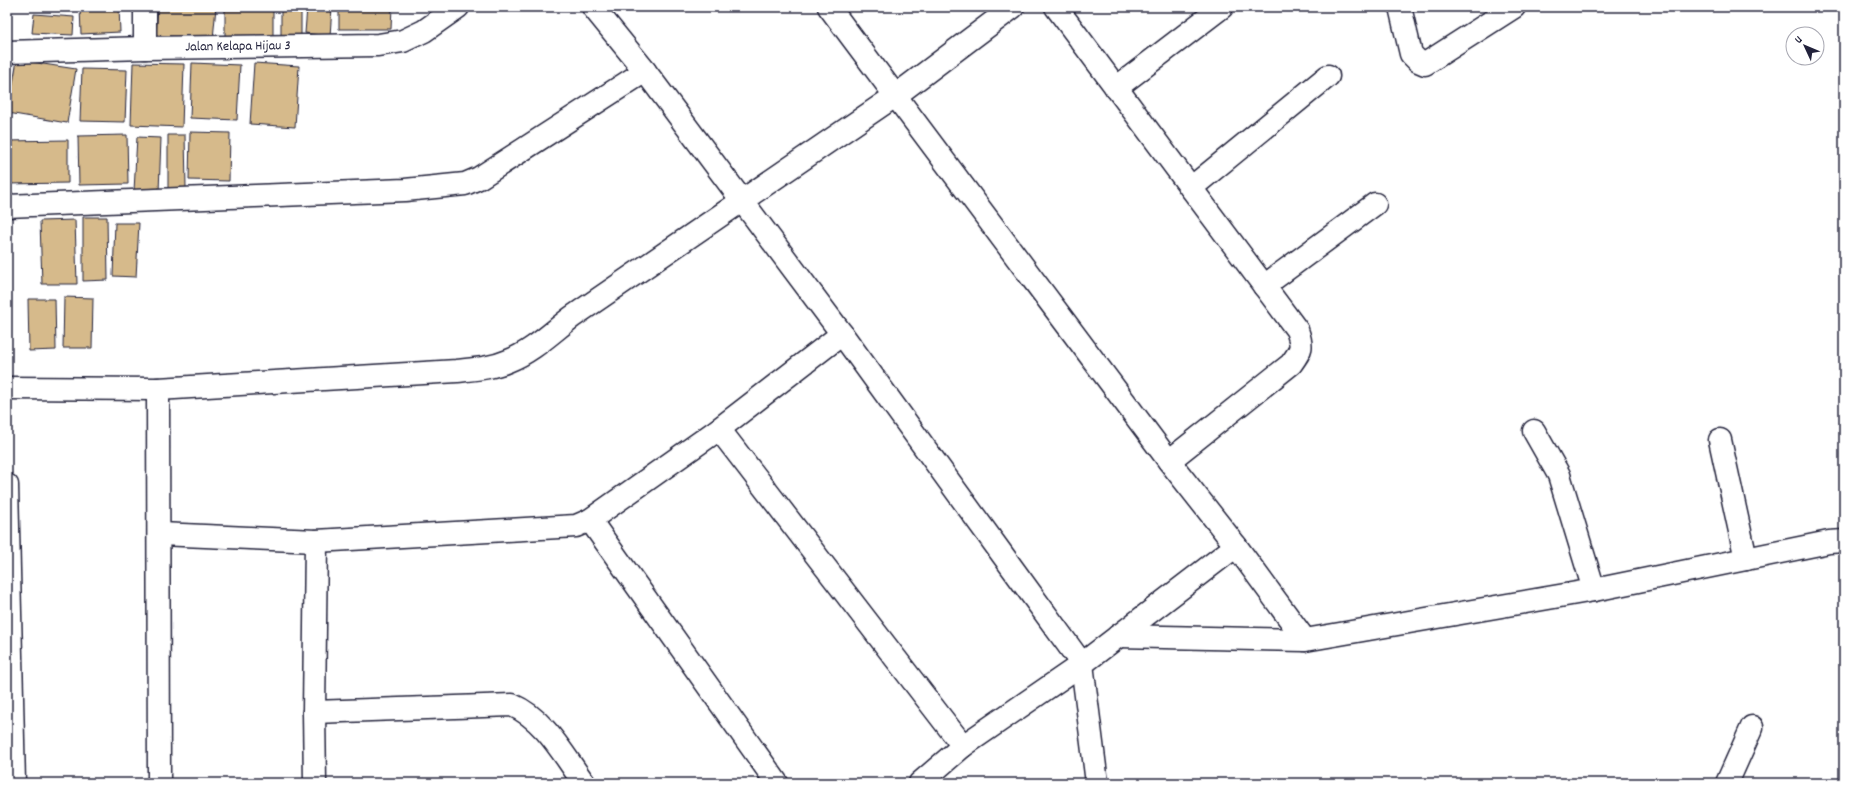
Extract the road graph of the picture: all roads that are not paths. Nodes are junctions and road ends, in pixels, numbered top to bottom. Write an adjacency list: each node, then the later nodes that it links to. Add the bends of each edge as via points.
1 (145, 7): 10 (street)
2 (458, 7): 10 (street, Jalan Kelapa Hijau 3, via 424,31 403,41 378,45)
3 (593, 7): 12 (street)
4 (829, 7): 15 (street)
5 (1012, 7): 15 (street)
6 (1056, 7): 14 (street)
7 (1222, 7): 14 (street)
8 (1400, 7): 9 (street, via 1411,54 1425,64)
9 (1514, 7)
10 (145, 48): 11 (street, Jalan Kelapa Hijau 3)
11 (7, 52)
12 (645, 71): 17 (street); 19 (street, via 479,178 465,184 406,190)
13 (1328, 76): 16 (street)
14 (1116, 88): 16 (street)
15 (896, 96): 17 (street); 27 (street)
16 (1191, 188): 20 (street)
17 (742, 202): 21 (street); 23 (street, via 509,361 486,368 457,371)
18 (1375, 204): 20 (street)
19 (7, 206)
20 (1264, 286): 27 (street, via 1297,330 1302,344 1300,352 1292,364)
21 (842, 334): 24 (street); 39 (street)
22 (7, 388): 23 (street)
23 (158, 389): 31 (street)
24 (719, 429): 30 (street); 42 (street)
25 (1534, 431): 36 (street, via 1559,475)
26 (1720, 440): 35 (street)
27 (1169, 462): 34 (street)
28 (7, 485): 29 (street)
29 (8, 518): 43 (street)
30 (590, 520): 32 (street, via 576,526); 47 (street)
31 (160, 534): 32 (street); 44 (street)
32 (316, 541): 40 (street)
33 (1844, 541): 35 (street)
34 (1236, 546): 37 (street); 38 (street)
35 (1746, 560): 36 (street)
36 (1594, 590): 38 (street)
37 (1118, 636): 38 (street); 39 (street)
38 (1305, 640)
39 (1082, 664): 42 (street); 49 (street)
40 (314, 712): 45 (street); 46 (street, via 512,705 536,720)
41 (1752, 727): 50 (street)
42 (963, 746): 48 (street)
43 (14, 783)
44 (160, 783)
45 (315, 783)
46 (584, 783)
47 (777, 783)
48 (920, 783)
49 (1097, 783)
50 (1727, 783)

